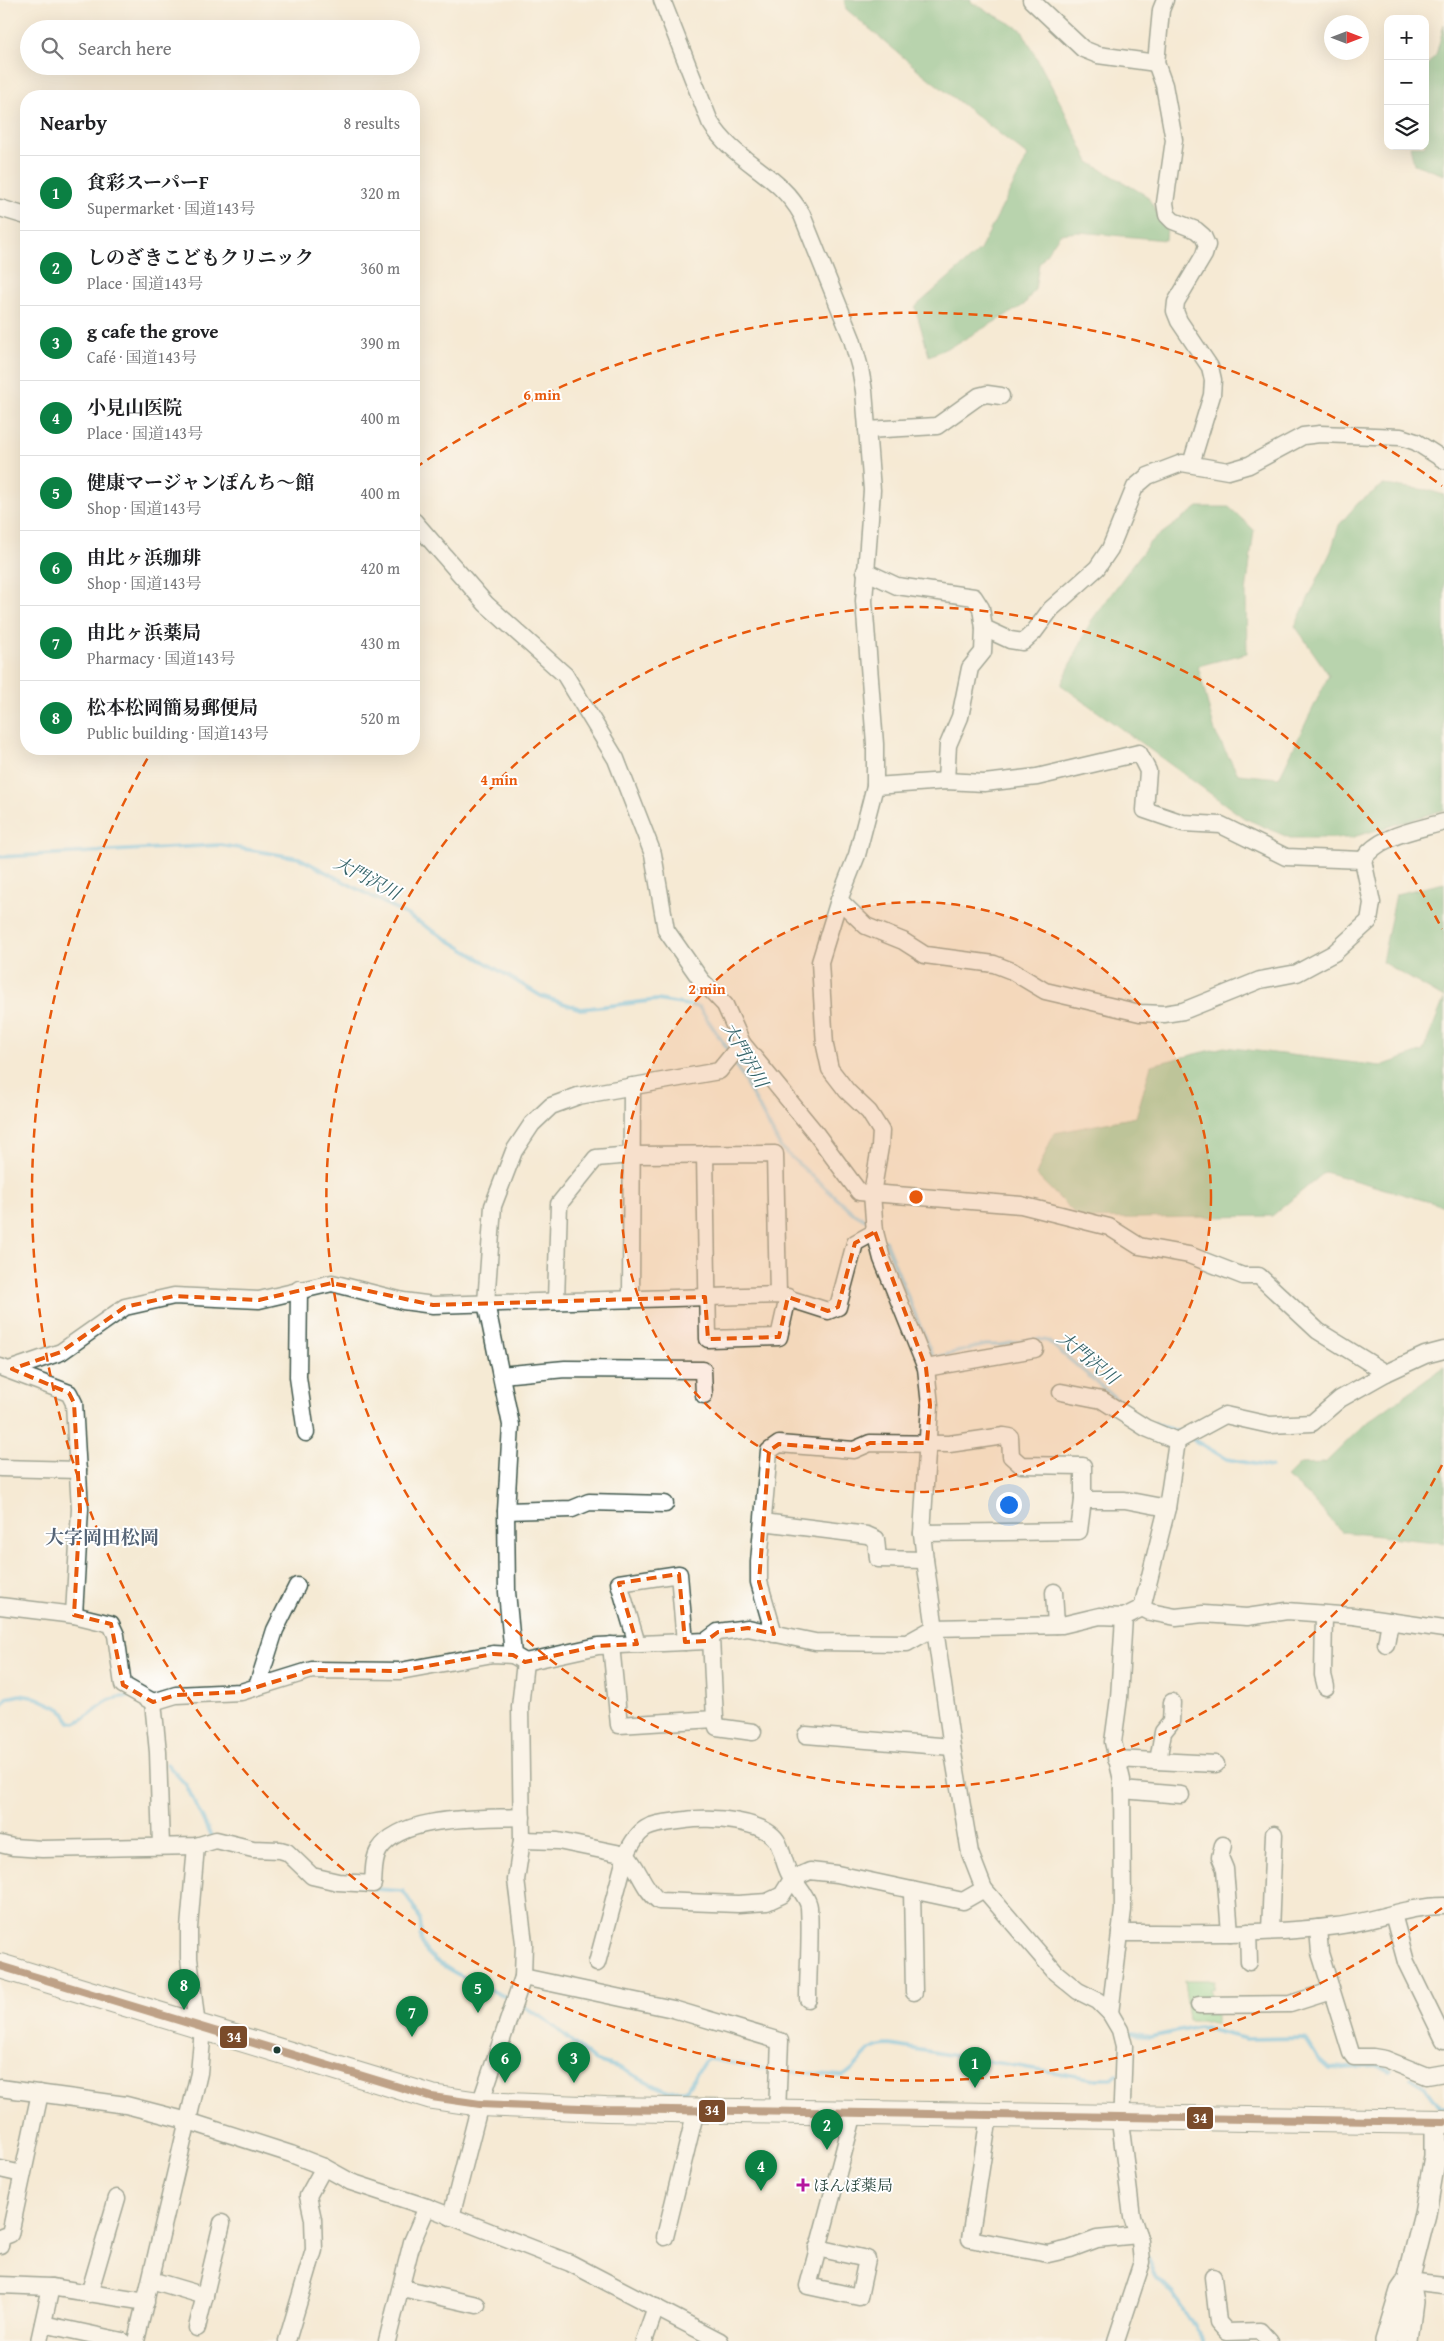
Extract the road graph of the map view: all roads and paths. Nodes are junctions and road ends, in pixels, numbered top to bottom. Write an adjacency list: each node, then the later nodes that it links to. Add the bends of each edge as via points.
1 (662, 0): 8 (street, via 710,122 719,136 732,150 777,182 802,215 852,339 864,391)
2 (1031, 0): 4 (street, via 1083,49 1098,55)
3 (1165, 0): 4 (street, via 1161,10)
4 (1156, 64): 10 (street, via 1164,85 1174,140 1165,203 1168,215 1173,221 1196,230 1206,245 1204,255 1176,302 1175,311 1178,321 1210,367 1213,380 1212,395)
5 (0, 208): 6 (street)
6 (20, 214)
7 (1001, 396): 8 (street, via 979,396 937,426)
8 (868, 430): 12 (street, via 872,490)
9 (1444, 460): 10 (street, via 1416,442 1401,437 1320,434 1303,436 1249,465 1228,471)
10 (1191, 464): 13 (street, via 1182,463 1148,476 1134,487 1110,548 1097,568 1051,608 1023,642 1010,640)
11 (420, 528): 19 (street, via 486,604 565,675 616,758 653,854 666,930 702,980 725,1005)
12 (865, 571): 13 (street, via 897,586 974,597 981,608); 15 (street)
13 (984, 628): 14 (street, via 983,652 970,668 960,717 948,745)
14 (946, 781): 15 (street); 17 (street, via 984,783 1037,777 1139,753 1148,771 1145,810 1183,823 1221,825 1286,857)
15 (875, 786): 18 (street, via 857,855)
16 (1444, 822): 17 (street, via 1386,840 1368,851)
17 (1363, 860): 18 (street, via 1372,903 1369,921 1334,953 1297,974 1260,980 1183,1011 1164,1014 1140,1013 1045,991 994,964 925,955 903,941 866,926)
18 (839, 900): 23 (street, via 820,962 825,1046 830,1069 847,1091 870,1112 880,1131)
19 (733, 1054): 20 (street, via 719,1071); 23 (street, via 814,1131 859,1192)
20 (632, 1086): 22 (street); 30 (street, via 578,1096 551,1106 522,1137 493,1206)
21 (705, 1154): 22 (street); 26 (street, via 775,1154); 27 (street)
22 (632, 1155): 28 (street); 29 (street, via 596,1158 560,1204)
23 (872, 1194): 24 (street); 35 (street, via 1021,1205 1062,1213 1109,1227 1139,1246 1189,1254 1243,1276 1259,1276 1318,1331)
24 (875, 1232): 26 (street, via 855,1243 838,1306 828,1310); 34 (street, via 882,1259)
25 (299, 1289): 30 (street, via 332,1283 433,1305); 33 (street, via 259,1300 174,1296 125,1307 61,1352); 39 (street, via 298,1377)
26 (783, 1296): 27 (street); 27 (street, via 779,1337 708,1339)
27 (705, 1297): 28 (street)
28 (631, 1299): 29 (street)
29 (556, 1301): 30 (street)
30 (486, 1303): 36 (street)
31 (1035, 1349): 34 (street)
32 (1444, 1350): 35 (street)
33 (6, 1368): 43 (street, via 69,1393 74,1403)
34 (926, 1368): 41 (street, via 930,1405)
35 (1386, 1372): 40 (street, via 1340,1399 1312,1423 1270,1425 1225,1415)
36 (501, 1375): 38 (street, via 565,1369 703,1370); 47 (street, via 510,1424)
37 (1062, 1392): 40 (street, via 1102,1400 1146,1428)
38 (704, 1395)
39 (306, 1432)
40 (1178, 1442): 46 (street)
41 (927, 1444): 44 (street, via 1010,1437 1011,1456 1021,1465 1083,1466); 48 (street, via 870,1444 854,1450 779,1444 769,1451); 49 (street)
42 (0, 1468): 43 (street)
43 (78, 1470): 56 (street, via 80,1509)
44 (1083, 1500): 46 (street, via 1125,1500); 49 (street, via 1079,1531)
45 (665, 1504): 47 (street, via 589,1502 572,1509)
46 (1167, 1508): 54 (street)
47 (506, 1511): 68 (street, via 508,1592)
48 (764, 1522): 50 (street, via 867,1535 876,1539 878,1560); 62 (street, via 759,1582)
49 (922, 1533): 50 (street)
50 (925, 1560): 60 (street)
51 (297, 1586): 69 (street, via 275,1630)
52 (1054, 1592): 59 (street)
53 (0, 1606): 56 (street)
54 (1142, 1608): 55 (street, via 1176,1617 1203,1614 1247,1617 1286,1611); 57 (street)
55 (1324, 1615): 58 (street); 70 (street, via 1323,1676)
56 (74, 1616): 71 (street, via 111,1624 116,1635 123,1685)
57 (1124, 1617): 59 (street, via 1100,1616); 77 (street, via 1113,1742)
58 (1390, 1621): 61 (street); 66 (street)
59 (1056, 1625): 60 (street)
60 (934, 1628): 62 (street, via 907,1644 815,1642); 76 (street)
61 (1444, 1628)
62 (774, 1634): 63 (street, via 748,1628 718,1632)
63 (711, 1638): 64 (street); 73 (street)
64 (685, 1642): 65 (street); 65 (street, via 679,1574 619,1583)
65 (637, 1644): 67 (street)
66 (1386, 1644)
67 (611, 1645): 68 (street); 73 (street, via 619,1725)
68 (519, 1659): 69 (street, via 493,1654 400,1671 312,1670); 82 (street)
69 (257, 1687): 71 (street, via 241,1692 176,1695)
70 (1326, 1687)
71 (153, 1702): 86 (street)
72 (1172, 1702): 78 (street, via 1170,1722 1163,1732)
73 (715, 1718): 74 (street, via 717,1727)
74 (753, 1732)
75 (806, 1735): 76 (street)
76 (952, 1747): 91 (street, via 970,1853)
77 (1116, 1759): 78 (street); 80 (street)
78 (1158, 1761): 79 (street)
79 (1216, 1764)
80 (1122, 1790): 81 (street); 98 (street, via 1124,1854)
81 (1181, 1795)
82 (522, 1818): 84 (street); 87 (street, via 430,1822 394,1836 378,1852 373,1884 312,1876 287,1852 280,1850 253,1850 214,1841)
83 (1274, 1834): 96 (street)
84 (522, 1840): 89 (street, via 558,1841); 103 (street, via 516,1880 524,1943)
85 (0, 1844): 86 (street, via 42,1849)
86 (161, 1846): 87 (street)
87 (196, 1846): 109 (street, via 189,1958)
88 (1222, 1846): 99 (street, via 1220,1857)
89 (626, 1855): 90 (street, via 658,1901 711,1904 767,1902 782,1895); 90 (street, via 642,1829 655,1825 693,1819 745,1822 778,1841 783,1863); 101 (street)
90 (792, 1879): 92 (street, via 810,1870); 106 (street, via 809,1905)
91 (984, 1889): 92 (street, via 963,1901); 108 (street, via 1056,1973)
92 (912, 1890): 105 (street)
93 (1444, 1906): 94 (street, via 1411,1908)
94 (1393, 1914): 95 (street); 110 (street, via 1406,1962)
95 (1318, 1928): 96 (street); 104 (street, via 1320,1953)
96 (1270, 1931): 97 (street)
97 (1248, 1932): 99 (street); 100 (street)
98 (1120, 1933): 99 (street); 108 (street)
99 (1230, 1933)
100 (1249, 1962)
101 (597, 1963)
102 (0, 1966): 109 (highway)
103 (523, 1977): 114 (street); 116 (street, via 673,2009 780,2041)
104 (1331, 1991): 107 (street, via 1290,2004); 111 (street, via 1354,2057 1385,2059 1426,2076)
105 (914, 1992)
106 (808, 1999)
107 (1199, 2005)
108 (1110, 2013): 119 (street, via 1120,2030 1124,2046)
109 (200, 2028): 114 (highway, via 432,2097); 120 (street, via 199,2073)
110 (1444, 2040)
111 (1444, 2074)
112 (0, 2088): 113 (street)
113 (40, 2093): 120 (street, via 126,2105); 124 (street)
114 (480, 2104): 115 (highway); 127 (street)
115 (696, 2110): 116 (highway); 130 (street)
116 (777, 2112): 117 (highway)
117 (854, 2113): 118 (highway); 132 (street)
118 (989, 2116): 119 (highway); 129 (street, via 970,2239 1048,2254 1097,2239)
119 (1122, 2119): 121 (highway); 129 (street, via 1132,2217)
120 (188, 2121): 122 (street); 134 (street)
121 (1440, 2122): 135 (main road, via 1432,2184)
122 (324, 2166): 126 (street, via 350,2182); 150 (street, via 308,2196 314,2250)
123 (0, 2169): 124 (street)
124 (22, 2174): 131 (street, via 10,2234)
125 (117, 2198): 140 (street)
126 (427, 2207): 127 (street); 139 (street, via 412,2242)
127 (451, 2217): 144 (street, via 570,2263)
128 (222, 2223): 141 (street)
129 (1138, 2235): 154 (street, via 1142,2262)
130 (666, 2237)
131 (1, 2240)
132 (817, 2248)
133 (1213, 2277): 155 (street, via 1218,2322 1227,2332 1260,2331)
134 (151, 2280): 141 (street); 142 (street)
135 (1408, 2281): 137 (street); 156 (main road, via 1401,2291); 157 (main road, via 1412,2302)
136 (0, 2285): 138 (street)
137 (1444, 2286)
138 (51, 2287): 140 (street); 145 (street)
139 (402, 2288): 143 (street); 151 (street)
140 (89, 2294): 142 (street)
141 (205, 2296): 146 (street)
142 (146, 2302): 149 (street)
143 (477, 2305)
144 (656, 2307): 152 (street); 153 (street)
145 (43, 2324): 147 (street); 148 (street)
146 (197, 2328)
147 (39, 2341)
148 (122, 2341)
149 (136, 2341)
150 (287, 2341)
151 (388, 2341)
152 (644, 2341)
153 (720, 2341)
154 (1116, 2341)
155 (1269, 2341)
156 (1386, 2341)
157 (1407, 2341)

